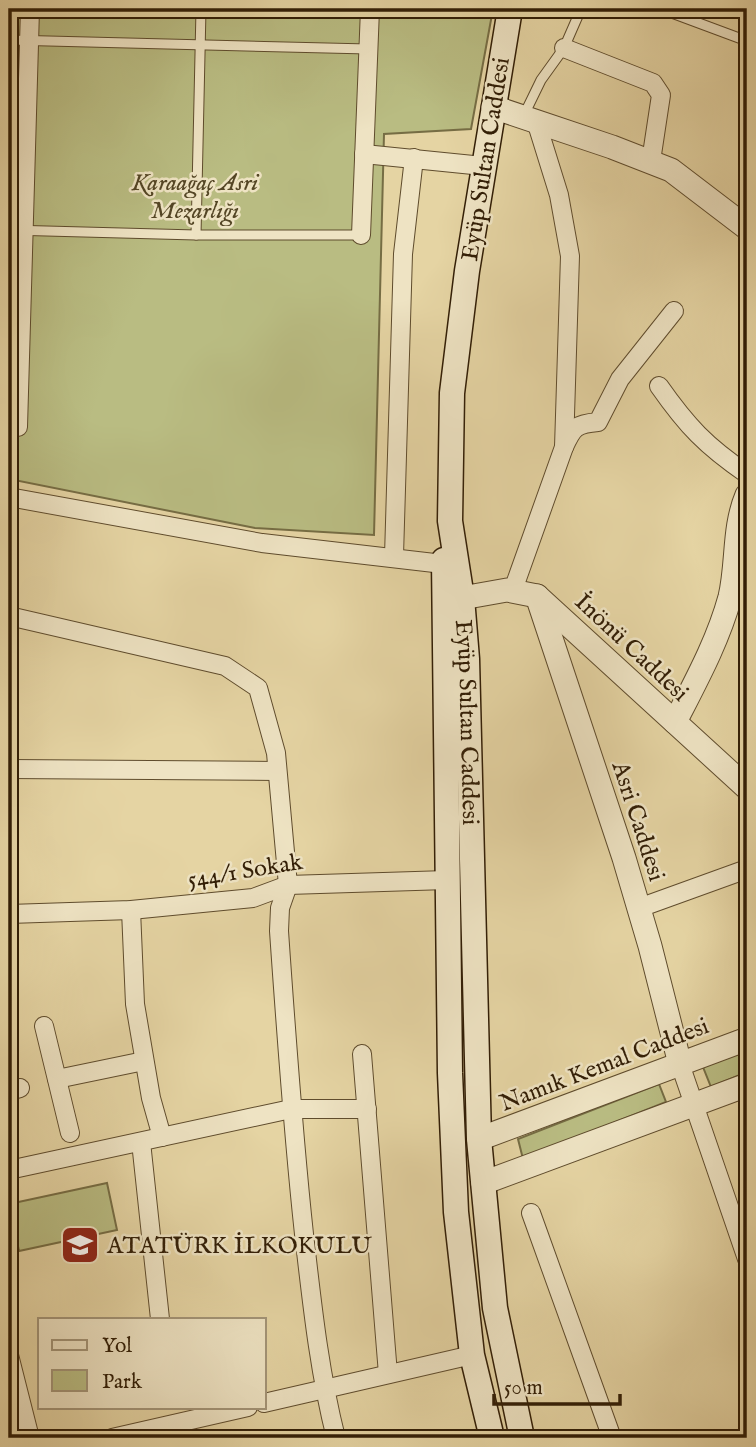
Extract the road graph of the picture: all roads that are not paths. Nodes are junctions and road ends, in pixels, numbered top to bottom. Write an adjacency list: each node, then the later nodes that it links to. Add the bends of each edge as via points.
1 (30, 9): 8 (street)
2 (201, 9): 10 (lane)
3 (370, 9): 12 (street)
4 (510, 9): 13 (main road, Eyüp Sultan Caddesi)
5 (581, 9): 11 (lane)
6 (661, 9): 9 (lane)
7 (9, 40): 8 (lane)
8 (29, 41): 10 (lane); 20 (street)
9 (747, 41)
10 (200, 45): 12 (lane); 21 (lane)
11 (564, 48): 14 (lane, via 541,80); 17 (street, via 653,83 661,95)
12 (368, 49): 15 (street)
13 (493, 107): 14 (street); 18 (main road, Eyüp Sultan Caddesi)
14 (530, 119): 17 (street); 26 (street, via 559,195 570,256)
15 (364, 154): 16 (street); 22 (street)
16 (414, 158): 18 (street); 31 (street, via 403,254)
17 (651, 161): 19 (street, via 682,178)
18 (484, 166): 30 (main road, Eyüp Sultan Caddesi, via 452,393)
19 (747, 228)
20 (16, 230): 21 (lane); 25 (street)
21 (196, 235): 22 (lane)
22 (361, 235)
23 (674, 311): 26 (street, via 620,379 598,422 580,424)
24 (659, 386): 27 (street, via 701,440)
25 (18, 427)
26 (564, 447): 34 (street)
27 (747, 474)
28 (747, 495): 33 (street, via 739,517)
29 (9, 497): 31 (street, via 262,543)
30 (450, 521): 32 (main road); 36 (main road, Eyüp Sultan Caddesi)
31 (394, 556): 32 (street)
32 (443, 564): 43 (main road)
33 (740, 582): 38 (street)
34 (513, 590): 35 (street, İnönü Caddesi); 36 (street, İnönü Caddesi)
35 (537, 596): 38 (street, İnönü Caddesi); 45 (street, Asri Caddesi)
36 (462, 598): 60 (main road, Eyüp Sultan Caddesi)
37 (9, 616): 40 (street, via 225,666 258,688)
38 (675, 722): 41 (street, İnönü Caddesi)
39 (9, 769): 40 (street)
40 (277, 771): 44 (street)
41 (747, 788)
42 (747, 869): 45 (street)
43 (447, 880): 44 (street, 544/1 Sokak); 68 (main road, via 456,1212)
44 (288, 885): 46 (street, 544/1 Sokak, via 253,898); 56 (street, via 279,931)
45 (639, 908): 52 (street, Asri Caddesi)
46 (131, 910): 47 (street, 544/1 Sokak); 51 (street, via 135,1004)
47 (9, 914)
48 (44, 1026): 53 (street)
49 (747, 1039): 52 (street, Namık Kemal Caddesi)
50 (362, 1054): 57 (street)
51 (144, 1061): 53 (street); 59 (street)
52 (680, 1064): 55 (street); 60 (street, Namık Kemal Caddesi)
53 (57, 1079): 58 (street)
54 (747, 1085): 55 (street)
55 (693, 1105): 63 (street); 65 (street)
56 (291, 1109): 57 (street); 59 (street); 70 (street)
57 (367, 1109): 69 (street)
58 (70, 1133)
59 (162, 1137): 61 (street)
60 (479, 1139): 63 (main road, Eyüp Sultan Caddesi)
61 (141, 1142): 62 (street); 66 (street)
62 (9, 1170)
63 (483, 1183): 78 (main road, Eyüp Sultan Caddesi, via 495,1308)
64 (531, 1213): 79 (street)
65 (747, 1259)
66 (160, 1318)
67 (9, 1355): 74 (street)
68 (472, 1355): 69 (street); 77 (main road)
69 (388, 1374): 70 (street)
70 (323, 1389): 71 (street); 76 (street)
71 (266, 1403)
72 (244, 1408): 73 (street)
73 (178, 1423): 75 (street)
74 (30, 1438)
75 (112, 1438)
76 (336, 1438)
77 (492, 1438)
78 (522, 1438)
79 (612, 1438)

